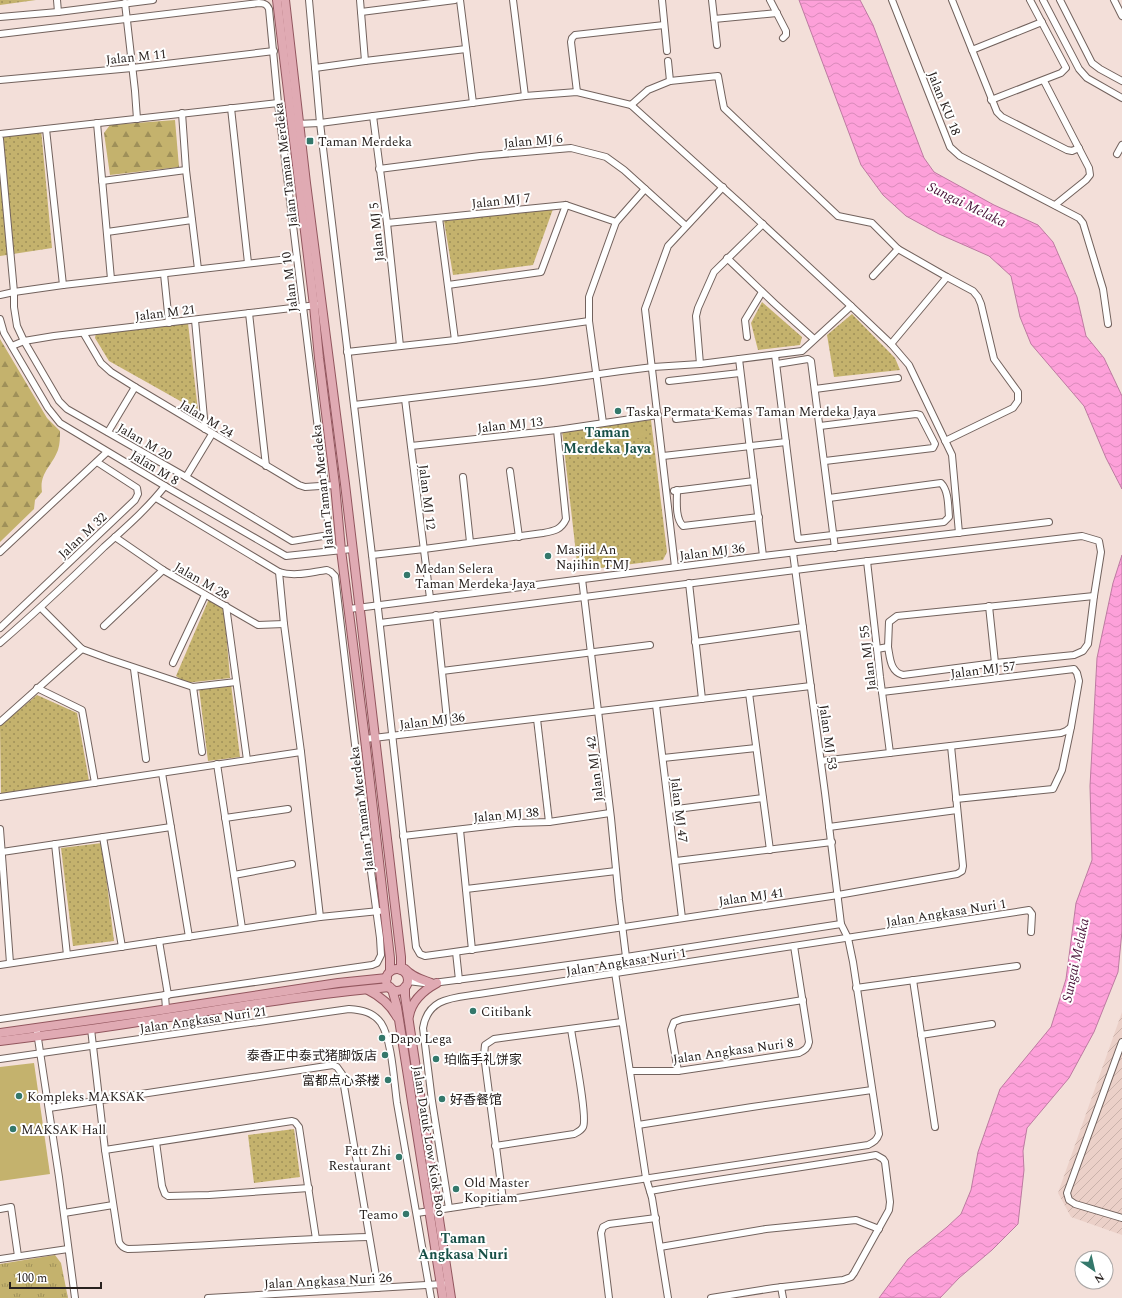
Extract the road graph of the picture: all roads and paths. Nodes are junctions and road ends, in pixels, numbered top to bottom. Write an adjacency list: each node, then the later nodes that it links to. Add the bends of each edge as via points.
1 (57, 0): 20 (street)
2 (153, 0): 19 (street)
3 (277, 0): 57 (main road, Jalan Taman Merdeka)
4 (285, 0): 57 (main road, Jalan Taman Merdeka)
5 (309, 0): 39 (street)
6 (360, 0): 21 (street)
7 (455, 0): 21 (street)
8 (460, 0): 32 (street)
9 (513, 0): 45 (street)
10 (662, 0): 28 (street)
11 (712, 0): 26 (street)
12 (770, 0): 22 (street)
13 (892, 0): 70 (street, Jalan KU 18, via 950,147 960,156)
14 (952, 0): 33 (street)
15 (1030, 0): 27 (street)
16 (1043, 0): 46 (street, via 1079,69 1088,78)
17 (1060, 0): 43 (street, via 1092,63)
18 (1114, 0): 23 (street)
19 (125, 3): 20 (street); 25 (street)
20 (58, 12): 24 (street)
21 (361, 12): 36 (street)
22 (777, 13): 26 (street); 30 (street, via 786,31)
23 (1122, 16)
24 (0, 17)
25 (127, 18): 29 (street); 34 (street, Jalan M 10, via 265,4 269,9); 38 (street)
26 (714, 19): 31 (street)
27 (1042, 22): 33 (street); 42 (street, via 1066,68)
28 (664, 25): 35 (street); 44 (street, via 575,35 571,42)
29 (0, 34)
30 (783, 38)
31 (717, 45)
32 (466, 48): 36 (street); 49 (street)
33 (972, 50): 47 (street)
34 (274, 51): 38 (street, Jalan M 11); 48 (street, Jalan M 10)
35 (667, 51)
36 (366, 60): 39 (street)
37 (668, 61): 41 (street)
38 (132, 68): 40 (street, Jalan M 11); 54 (street)
39 (316, 68): 56 (street)
40 (0, 80)
41 (670, 81): 50 (street, via 648,90); 78 (street, via 718,76 724,108 838,216 872,223)
42 (1044, 81): 47 (street); 62 (street)
43 (1122, 81)
44 (577, 92): 45 (street); 50 (street)
45 (525, 96): 49 (street)
46 (1122, 98)
47 (991, 100): 62 (street, via 1002,117 1067,150)
48 (278, 103): 51 (street); 79 (street, Jalan M 10)
49 (473, 103): 53 (street)
50 (631, 105): 67 (street)
51 (231, 108): 52 (street); 81 (street)
52 (182, 114): 54 (street); 64 (street)
53 (373, 116): 56 (street); 65 (street, Jalan MJ 5)
54 (137, 119): 55 (street)
55 (97, 123): 58 (street); 66 (street)
56 (320, 123): 57 (street); 109 (street)
57 (296, 124): 92 (main road, Jalan Taman Merdeka)
58 (46, 129): 59 (street); 87 (street)
59 (0, 134)
60 (0, 139): 89 (street, Jalan M 20)
61 (1122, 145): 63 (street)
62 (1079, 148): 70 (street, via 1090,168 1090,175)
63 (1117, 154)
64 (186, 170): 66 (street); 72 (street)
65 (379, 170): 68 (street, Jalan MJ 6, via 480,156 572,148 606,157); 74 (street, Jalan MJ 5)
66 (102, 181): 77 (street)
67 (723, 187): 75 (street); 76 (street)
68 (645, 189): 73 (street); 76 (street, Jalan MJ 6)
69 (566, 205): 71 (street, Jalan MJ 7); 73 (street, Jalan MJ 7); 88 (street, via 541,272)
70 (1054, 205): 100 (street, Jalan KU 18, via 1079,218 1083,223 1103,289)
71 (440, 218): 74 (street, Jalan MJ 7); 88 (street)
72 (192, 220): 77 (street); 82 (street)
73 (616, 222): 98 (street, via 589,297)
74 (387, 223): 108 (street, Jalan MJ 5)
75 (763, 224): 80 (street); 93 (street)
76 (686, 226): 114 (street, via 668,246 645,309)
77 (107, 232): 86 (street)
78 (898, 249): 84 (street); 85 (street)
79 (297, 258): 81 (street); 94 (street, Jalan M 10)
80 (727, 258): 90 (street); 112 (street, via 714,272 698,308 696,316)
81 (248, 263): 82 (street)
82 (198, 269): 83 (street)
83 (164, 274): 86 (street); 99 (street)
84 (873, 276)
85 (947, 277): 106 (street); 132 (street, via 974,291 978,297 994,359 1018,392 1018,401 1013,408)
86 (111, 279): 87 (street)
87 (63, 285): 89 (street)
88 (448, 285): 103 (street)
89 (14, 292): 91 (street); 105 (street, Jalan M 20, via 17,326)
90 (762, 292): 102 (street, via 746,320); 104 (street)
91 (0, 295)
92 (318, 305): 94 (street, Jalan M 21); 145 (main road, Jalan Taman Merdeka, via 319,358); 161 (main road, Jalan Taman Merdeka)
93 (851, 306): 104 (street); 106 (street)
94 (303, 307): 95 (street, Jalan M 21); 147 (street, Jalan M 10)
95 (249, 313): 97 (street, Jalan M 21); 140 (street)
96 (0, 319): 107 (street, Jalan M 8, via 4,333)
97 (194, 320): 99 (street, Jalan M 21); 128 (street)
98 (589, 321): 103 (street); 116 (street)
99 (169, 323): 101 (street, Jalan M 21)
100 (1108, 324)
101 (84, 334): 105 (street, Jalan M 21); 119 (street, Jalan M 24, via 101,362 111,372)
102 (747, 337)
103 (455, 340): 108 (street)
104 (814, 340): 110 (street, via 802,351)
105 (24, 341): 107 (street, Jalan M 21); 130 (street, Jalan M 20, via 63,405)
106 (891, 344): 132 (street, via 909,365)
107 (12, 346): 136 (street, Jalan M 8, via 54,417)
108 (400, 346): 109 (street)
109 (347, 352): 122 (street)
110 (775, 355): 111 (street); 113 (street)
111 (739, 359): 112 (street); 115 (street)
112 (700, 364): 114 (street)
113 (776, 364): 120 (street, via 808,359 811,361); 133 (street)
114 (652, 367): 116 (street); 124 (street)
115 (740, 373): 118 (street); 123 (street)
116 (597, 374): 121 (street); 126 (street)
117 (898, 378): 120 (street)
118 (669, 381)
119 (135, 387): 128 (street, Jalan M 24); 130 (street)
120 (815, 389): 127 (street)
121 (405, 399): 122 (street); 134 (street, Jalan MJ 12)
122 (354, 405): 166 (street)
123 (745, 411): 125 (street); 135 (street)
124 (658, 415): 126 (street, Jalan MJ 13); 137 (street)
125 (676, 419)
126 (603, 423): 129 (street, Jalan MJ 13)
127 (820, 426): 138 (street); 138 (street, via 916,414 920,416 935,444 933,448)
128 (205, 429): 131 (street, Jalan M 24)
129 (557, 430): 134 (street, Jalan MJ 13); 157 (street, via 566,519 555,531)
130 (108, 432): 142 (street, Jalan M 20)
131 (212, 434): 140 (street, Jalan M 24); 142 (street)
132 (946, 441): 154 (street, via 952,455)
133 (786, 442): 135 (street); 155 (street, via 798,539)
134 (411, 446): 162 (street, Jalan MJ 12)
135 (750, 446): 137 (street); 144 (street)
136 (108, 452): 139 (street); 146 (street, Jalan M 8)
137 (663, 456): 149 (street)
138 (825, 461): 151 (street)
139 (97, 462): 164 (street); 190 (street, Jalan M 32, via 137,488 135,500)
140 (266, 466): 147 (street, Jalan M 24, via 299,485)
141 (510, 471): 157 (street)
142 (186, 477): 156 (street, Jalan M 20, via 292,541)
143 (463, 477): 159 (street)
144 (754, 481): 148 (street); 152 (street)
145 (335, 485): 147 (street); 163 (main road, Jalan Taman Merdeka)
146 (165, 486): 150 (street); 163 (street, Jalan M 8, via 286,556)
147 (325, 486): 156 (street, Jalan M 10)
148 (677, 490): 149 (street); 152 (street, via 678,518 683,526)
149 (667, 492): 169 (street)
150 (156, 498): 158 (street); 172 (street)
151 (829, 498): 155 (street); 155 (street, via 941,483 946,491 949,517 944,522)
152 (759, 517): 167 (street)
153 (1049, 522): 154 (street, Jalan MJ 36)
154 (959, 533): 160 (street, Jalan MJ 36)
155 (833, 534): 160 (street)
156 (330, 535)
157 (519, 536): 159 (street)
158 (115, 537): 170 (street, Jalan M 28); 183 (street)
159 (470, 542): 162 (street)
160 (835, 548): 165 (street, Jalan MJ 36)
161 (352, 549): 163 (street, Jalan M 8); 182 (main road, Jalan Taman Merdeka)
162 (424, 549): 166 (street); 178 (street, Jalan MJ 12)
163 (341, 550): 184 (main road, Jalan Taman Merdeka)
164 (0, 552)
165 (793, 552): 167 (street, Jalan MJ 36); 171 (street, Jalan MJ 53)
166 (372, 555): 179 (street)
167 (763, 556): 169 (street, Jalan MJ 36)
168 (867, 561): 171 (street); 177 (street, via 1082,536 1100,542 1101,552); 196 (street, Jalan MJ 55)
169 (675, 567): 173 (street, Jalan MJ 36)
170 (163, 570): 175 (street, Jalan M 28); 188 (street)
171 (796, 570): 174 (street); 189 (street, Jalan MJ 53)
172 (279, 572): 187 (street); 255 (street, via 295,574 327,570 335,576 363,812)
173 (582, 579): 176 (street, Jalan MJ 42); 178 (street, Jalan MJ 36)
174 (689, 583): 176 (street); 191 (street)
175 (205, 595): 180 (street, Jalan M 28); 198 (street)
176 (584, 596): 185 (street); 197 (street, Jalan MJ 42)
177 (1094, 596): 181 (street); 199 (street, via 1088,644 1083,651 1074,655)
178 (430, 598): 179 (street, Jalan MJ 36)
179 (378, 605): 182 (street, Jalan MJ 36); 186 (street)
180 (226, 606): 187 (street, Jalan M 28, via 258,625); 202 (street)
181 (989, 606): 194 (street, via 897,616 889,622); 199 (street)
182 (360, 607): 184 (street, Jalan MJ 36); 216 (main road, Jalan Taman Merdeka)
183 (41, 608): 192 (street); 195 (street)
184 (349, 609): 217 (main road, Jalan Taman Merdeka)
185 (436, 615): 186 (street); 201 (street)
186 (380, 623): 215 (street)
187 (284, 624): 221 (street)
188 (104, 626)
189 (803, 627): 191 (street); 203 (street, Jalan MJ 53)
190 (0, 628)
191 (695, 642): 208 (street)
192 (0, 643)
193 (650, 645): 197 (street)
194 (888, 647): 196 (street); 199 (street, via 894,671 903,675)
195 (82, 649): 200 (street); 205 (street)
196 (877, 649): 206 (street, Jalan MJ 55)
197 (591, 653): 201 (street); 210 (street, Jalan MJ 42)
198 (173, 663)
199 (995, 663)
200 (134, 669): 204 (street); 224 (street)
201 (442, 671): 214 (street)
202 (236, 682): 204 (street); 225 (street)
203 (811, 686): 207 (street, Jalan MJ 36); 226 (street, Jalan MJ 53)
204 (193, 687): 220 (street)
205 (37, 688): 212 (street); 229 (street, via 82,710)
206 (882, 692): 213 (street, Jalan MJ 57, via 1074,669 1079,681); 222 (street, Jalan MJ 55)
207 (749, 693): 208 (street, Jalan MJ 36); 219 (street)
208 (702, 699): 209 (street, Jalan MJ 36)
209 (656, 705): 210 (street, Jalan MJ 36); 223 (street, Jalan MJ 47)
210 (598, 712): 211 (street, Jalan MJ 36); 236 (street, Jalan MJ 42)
211 (537, 719): 214 (street, Jalan MJ 36); 238 (street)
212 (0, 722)
213 (1071, 727): 218 (street, via 1061,733); 232 (street, via 1062,770 1053,789)
214 (448, 729): 215 (street, Jalan MJ 36)
215 (393, 736): 216 (street, Jalan MJ 36); 243 (street)
216 (374, 739): 217 (street, Jalan MJ 36); 270 (main road, Jalan Taman Merdeka)
217 (365, 740): 255 (main road, Jalan Taman Merdeka)
218 (951, 746): 222 (street); 232 (street, Jalan MJ 41)
219 (756, 748): 223 (street); 231 (street)
220 (202, 752)
221 (301, 752): 225 (street); 256 (street)
222 (890, 753): 226 (street)
223 (663, 758): 234 (street, Jalan MJ 47)
224 (146, 759)
225 (247, 760): 227 (street)
226 (821, 761): 239 (street, Jalan MJ 53)
227 (217, 764): 228 (street); 237 (street)
228 (162, 773): 229 (street); 240 (street)
229 (95, 783): 230 (street)
230 (0, 798)
231 (763, 798): 234 (street); 247 (street)
232 (956, 799): 235 (street, Jalan MJ 41)
233 (288, 809): 237 (street)
234 (669, 810): 249 (street, Jalan MJ 47)
235 (957, 810): 239 (street); 254 (street, Jalan MJ 41, via 963,866 961,873)
236 (610, 813): 238 (street, Jalan MJ 38); 251 (street, Jalan MJ 42)
237 (225, 818): 252 (street)
238 (549, 822): 242 (street, Jalan MJ 38, via 515,823)
239 (830, 826): 245 (street, Jalan MJ 53)
240 (171, 827): 244 (street); 262 (street)
241 (0, 829): 248 (street)
242 (460, 830): 243 (street, Jalan MJ 38); 253 (street)
243 (403, 836): 268 (street, Jalan MJ 41, via 418,952 422,956)
244 (103, 837): 246 (street); 265 (street)
245 (832, 842): 247 (street); 254 (street, Jalan MJ 53)
246 (55, 844): 248 (street); 269 (street)
247 (770, 850): 249 (street)
248 (2, 852): 274 (street)
249 (676, 861): 257 (street, Jalan MJ 47)
250 (292, 864): 252 (street)
251 (616, 871): 253 (street); 260 (street, Jalan MJ 42)
252 (234, 875): 259 (street)
253 (466, 889): 267 (street)
254 (838, 895): 257 (street, Jalan MJ 41); 258 (street, Jalan MJ 53)
255 (381, 911): 256 (street); 272 (main road, Jalan Taman Merdeka); 288 (street, via 381,955 377,963 372,965)
256 (320, 917): 259 (street)
257 (682, 918): 260 (street, Jalan MJ 41)
258 (841, 924): 263 (street); 271 (street)
259 (242, 928): 262 (street)
260 (622, 928): 267 (street, Jalan MJ 41); 271 (street, Jalan MJ 42)
261 (1031, 932): 263 (street, Jalan Angkasa Nuri 1, via 1032,914 1029,910)
262 (189, 936): 264 (street)
263 (848, 938): 266 (street, Jalan Angkasa Nuri 1); 286 (street)
264 (159, 941): 265 (street); 288 (street)
265 (122, 946): 269 (street)
266 (794, 946): 278 (street, Jalan Angkasa Nuri 1); 289 (street, Jalan Angkasa Nuri 8)
267 (472, 950): 268 (street, Jalan MJ 41)
268 (456, 952): 281 (street)
269 (67, 955): 274 (street)
270 (401, 957): 277 (main road, Jalan Taman Merdeka); 283 (main road, via 409,974)
271 (626, 957): 273 (street)
272 (390, 958): 279 (main road, Jalan Taman Merdeka); 280 (main road, via 380,976)
273 (613, 959): 278 (street); 281 (street)
274 (10, 964): 275 (street)
275 (0, 965)
276 (1017, 966): 282 (street)
277 (401, 970): 279 (main road, via 397,969); 284 (main road, via 406,974)
278 (615, 974): 294 (street); 321 (street, Jalan Angkasa Nuri 1, via 449,998 428,1012 424,1020 423,1036)
279 (388, 975): 280 (main road); 285 (main road, via 388,984)
280 (363, 980): 290 (main road)
281 (459, 980): 283 (street)
282 (914, 980): 286 (street); 300 (street)
283 (434, 983): 284 (street); 292 (main road, via 418,997 410,1010)
284 (406, 984): 285 (main road, via 400,990); 292 (main road, Jalan Datuk Low Kiok Boo)
285 (391, 988): 287 (main road); 293 (main road, Jalan Datuk Low Kiok Boo, via 395,996)
286 (856, 988): 308 (street)
287 (366, 989): 293 (main road, via 378,995 394,1011); 296 (main road)
288 (166, 995): 290 (street); 291 (street)
289 (802, 1000): 307 (street, via 682,1018 674,1022 671,1030); 307 (street, Jalan Angkasa Nuri 8, via 810,1042 808,1047 799,1053)
290 (166, 1009): 298 (main road)
291 (0, 1019)
292 (409, 1020): 323 (main road, Jalan Datuk Low Kiok Boo)
293 (399, 1021): 323 (main road, Jalan Datuk Low Kiok Boo)
294 (622, 1022): 297 (street); 306 (street)
295 (992, 1024): 300 (street)
296 (90, 1029): 298 (main road); 303 (street)
297 (571, 1029): 314 (street, via 494,1039 485,1045); 314 (street, via 584,1126 574,1134)
298 (37, 1032): 299 (main road); 301 (main road); 304 (street)
299 (0, 1033)
300 (921, 1035): 312 (street)
301 (0, 1041)
302 (1122, 1042): 327 (street, via 1067,1193 1069,1200 1075,1204)
303 (93, 1046): 304 (street, Jalan Angkasa Nuri 21); 309 (street); 325 (street, Jalan Angkasa Nuri 21, via 349,1009 368,1012 381,1023 388,1040)
304 (41, 1053): 305 (street, Jalan Angkasa Nuri 21); 310 (street)
305 (0, 1059)
306 (630, 1071): 307 (street, Jalan Angkasa Nuri 8); 311 (street)
307 (678, 1071)
308 (872, 1090): 311 (street); 316 (street, via 879,1134 878,1138 868,1145)
309 (99, 1100): 310 (street); 315 (street); 329 (street, via 337,1066 342,1074)
310 (49, 1108): 324 (street)
311 (638, 1125): 316 (street)
312 (935, 1127)
313 (156, 1142): 315 (street); 317 (street, via 162,1186 168,1196); 317 (street, via 295,1122 299,1127)
314 (495, 1146): 319 (street)
315 (106, 1150): 320 (street)
316 (646, 1178): 318 (street); 319 (street)
317 (308, 1188): 330 (street)
318 (650, 1191): 326 (street); 328 (street, via 720,1178 876,1156 885,1162 890,1202 889,1210)
319 (503, 1200): 321 (street)
320 (113, 1205): 324 (street); 330 (street, via 119,1242 128,1249)
321 (449, 1208): 323 (street)
322 (0, 1209): 333 (street, via 11,1207)
323 (433, 1211): 325 (street); 335 (main road, Jalan Datuk Low Kiok Boo)
324 (64, 1213): 332 (street)
325 (417, 1213): 336 (street)
326 (656, 1218): 331 (street); 345 (street, via 602,1227)
327 (1122, 1218)
328 (879, 1229): 331 (street, via 856,1220 842,1221); 337 (street, via 851,1277)
329 (369, 1237): 330 (street); 338 (street)
330 (316, 1239)
331 (660, 1247): 346 (street)
332 (68, 1249): 333 (street); 340 (street)
333 (18, 1256): 334 (street)
334 (0, 1259)
335 (445, 1284): 336 (street, Jalan Angkasa Nuri 26); 343 (main road, Jalan Datuk Low Kiok Boo); 344 (main road, Jalan Datuk Low Kiok Boo)
336 (429, 1285): 338 (street, Jalan Angkasa Nuri 26); 342 (street)
337 (781, 1287): 347 (street); 348 (street)
338 (378, 1288): 339 (street, Jalan Angkasa Nuri 26)
339 (244, 1297): 341 (street, Jalan Angkasa Nuri 26)
340 (75, 1298)
341 (208, 1298)
342 (431, 1298)
343 (444, 1298)
344 (451, 1298)
345 (609, 1298)
346 (668, 1298)
347 (711, 1298)
348 (783, 1298)

